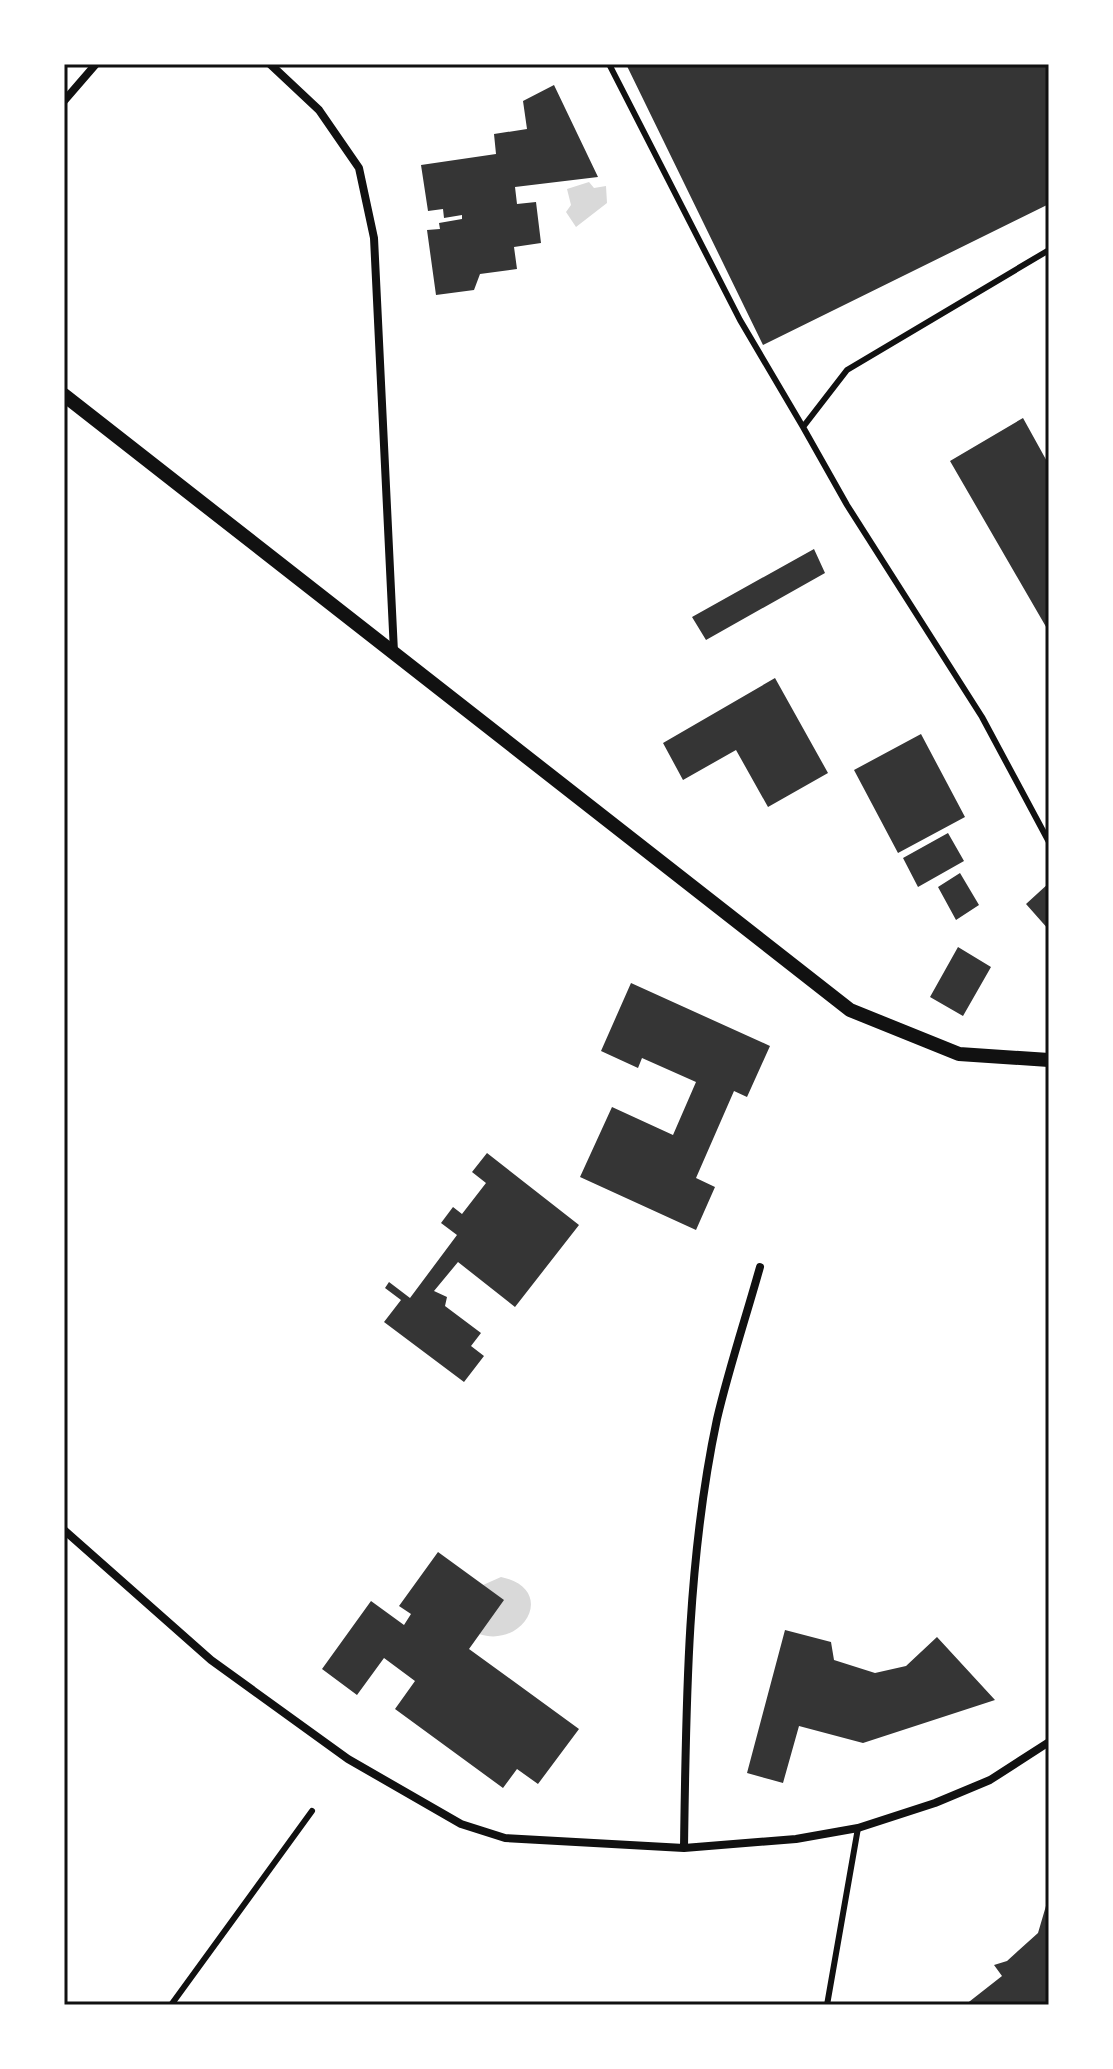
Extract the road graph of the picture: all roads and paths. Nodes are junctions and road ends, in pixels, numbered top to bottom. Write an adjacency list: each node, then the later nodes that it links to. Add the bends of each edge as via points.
1 (96, 64): 4 (street)
2 (270, 64): 8 (street, via 319,110 359,168 374,238)
3 (609, 64): 7 (lane, via 740,320)
4 (64, 101)
5 (1049, 250): 7 (lane, via 847,370)
6 (64, 395): 8 (street)
7 (803, 427): 9 (lane, via 982,717)
8 (394, 653): 10 (street, via 850,1010 959,1054)
9 (1049, 842)
10 (1049, 1060)
11 (760, 1267): 16 (street, via 718,1418 697,1542 686,1685)
12 (64, 1530): 16 (street, via 211,1660 348,1759 461,1824 505,1838)
13 (1049, 1742): 15 (street, via 990,1780)
14 (312, 1811): 17 (lane)
15 (858, 1828): 16 (street); 18 (lane)
16 (684, 1848)
17 (171, 2005)
18 (827, 2005)

